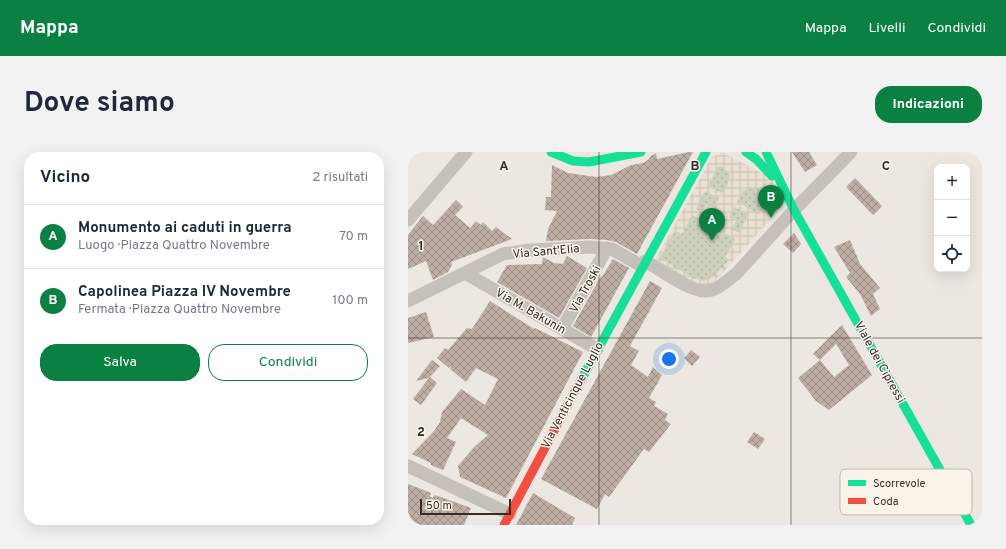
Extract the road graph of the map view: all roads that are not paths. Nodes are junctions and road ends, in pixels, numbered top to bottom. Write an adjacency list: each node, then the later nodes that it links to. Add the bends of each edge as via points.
1 (466, 152): 9 (street)
2 (551, 152): 3 (street, via 573,161 589,162)
3 (641, 152)
4 (746, 152): 8 (street, via 762,165)
5 (766, 152): 8 (street)
6 (851, 152): 8 (street, Via Sant'Elia)
7 (705, 154): 11 (street, Via Venticinque Luglio)
8 (792, 204): 11 (street, Via Sant'Elia, via 737,273 715,289 706,291 692,288); 17 (street, Viale dei Cipressi)
9 (408, 220)
10 (607, 248): 11 (street, Via Sant'Elia); 12 (street, Via Sant'Elia, via 530,250 503,254); 14 (street, Via Troski)
11 (643, 263): 15 (street, Via Venticinque Luglio)
12 (465, 273): 13 (street, Via Sant'Elia); 14 (street, Via M. Bakunin)
13 (408, 301)
14 (562, 329): 15 (street, Via M. Bakunin)
15 (597, 349): 19 (street, Via Venticinque Luglio)
16 (408, 466): 19 (street)
17 (940, 469)
18 (965, 515): 20 (street, Viale dei Cipressi)
19 (507, 520)
20 (971, 525)

